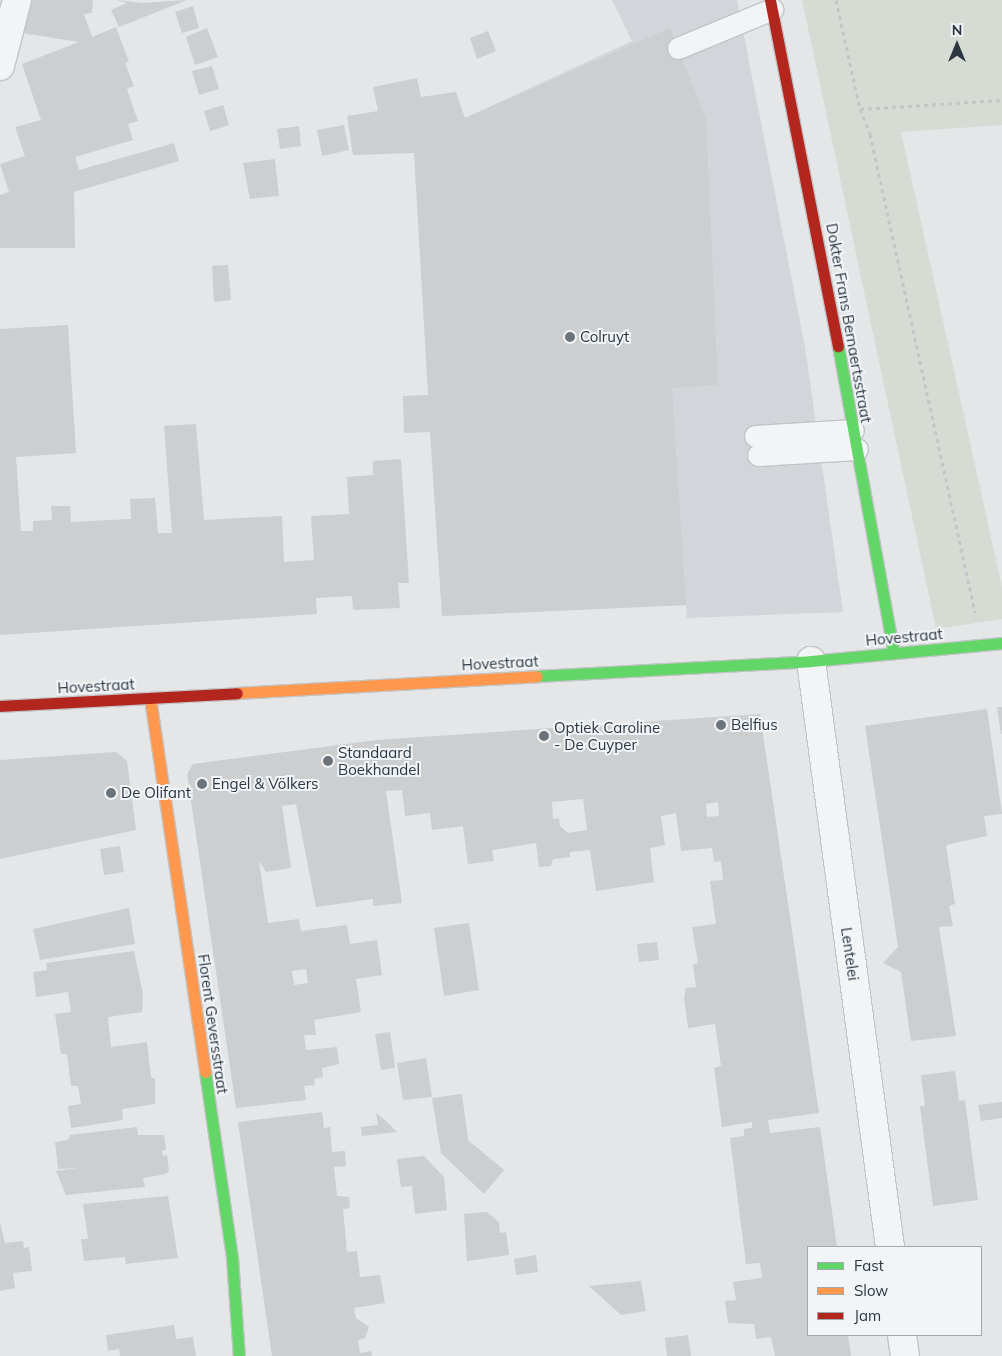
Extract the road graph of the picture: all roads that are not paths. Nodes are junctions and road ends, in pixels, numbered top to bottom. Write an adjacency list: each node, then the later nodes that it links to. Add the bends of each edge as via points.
1 (16, 0): 4 (street)
2 (771, 4): 3 (lane); 5 (street, Dokter Frans Bernaertsstraat)
3 (678, 48)
4 (0, 66)
5 (855, 440): 6 (lane); 8 (street, Dokter Frans Bernaertsstraat)
6 (757, 445)
7 (1002, 643): 8 (street, Hovestraat)
8 (894, 653): 9 (street, Hovestraat)
9 (811, 661): 10 (street, Hovestraat); 12 (street, Lentelei)
10 (150, 698): 11 (street, Hovestraat); 14 (street, Florent Geversstraat, via 232,1257)
11 (0, 706)
12 (890, 1246)
13 (902, 1336): 15 (street)
14 (239, 1356)
15 (905, 1356)

